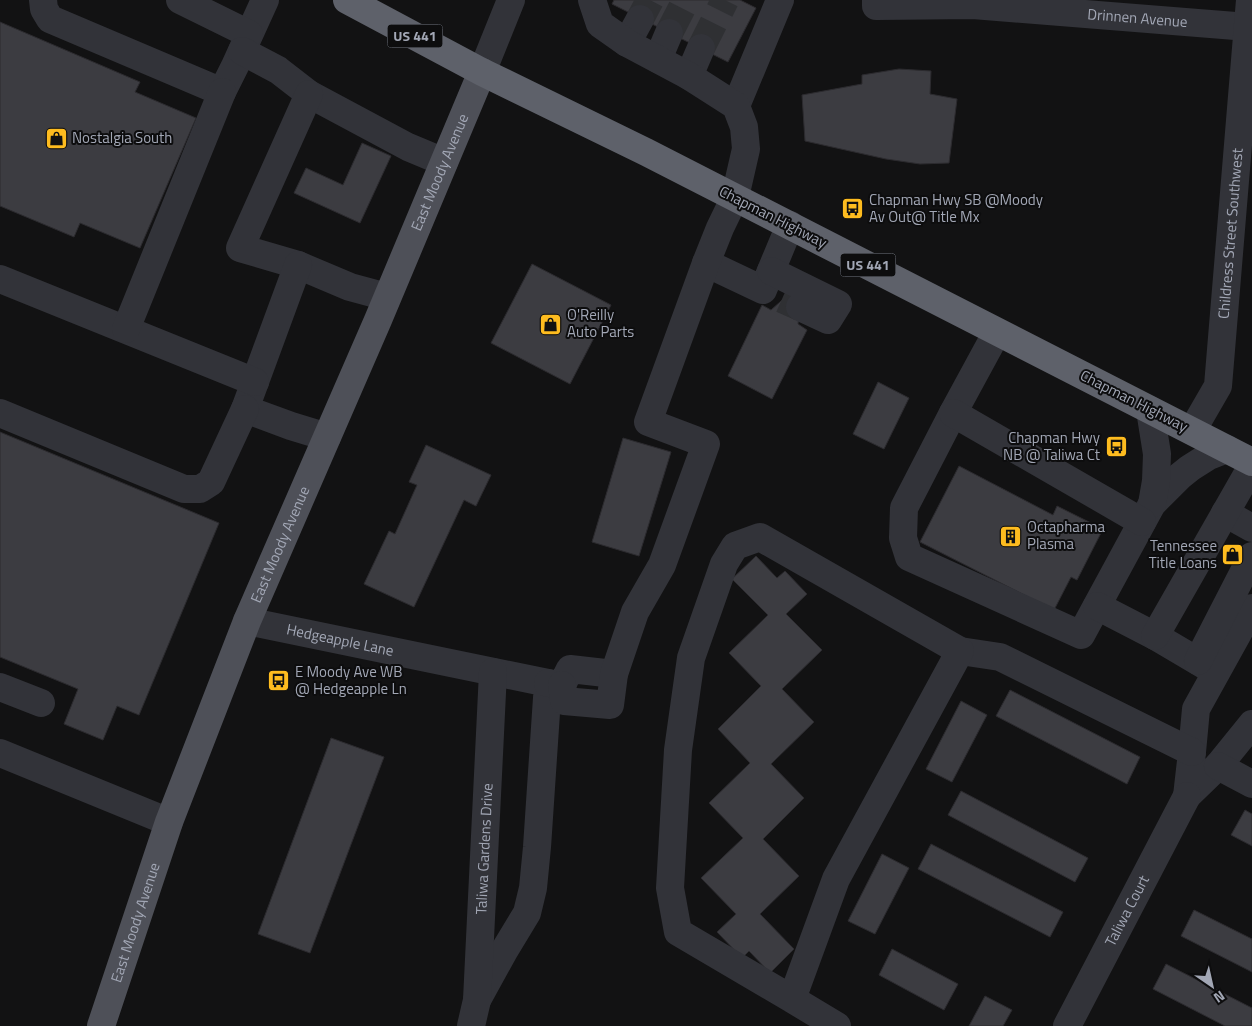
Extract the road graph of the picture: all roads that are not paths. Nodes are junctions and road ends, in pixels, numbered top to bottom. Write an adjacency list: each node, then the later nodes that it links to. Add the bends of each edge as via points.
1 (43, 0): 19 (street, via 50,19)
2 (180, 0): 13 (street)
3 (264, 0): 13 (street)
4 (347, 0): 17 (highway, Chapman Highway / US 441)
5 (511, 0): 17 (street)
6 (592, 0): 14 (street, via 600,24)
7 (780, 0): 21 (street)
8 (1250, 0): 11 (street, Childress Street Southwest)
9 (876, 3): 11 (street, Drinnen Avenue, via 973,6)
10 (640, 19): 14 (street)
11 (1248, 27): 36 (street, Childress Street Southwest, via 1218,386)
12 (669, 33): 16 (street)
13 (246, 42): 19 (street); 20 (street)
14 (627, 43): 16 (street)
15 (701, 48): 18 (street)
16 (658, 59): 18 (street)
17 (482, 72): 22 (main road, East Moody Avenue); 23 (highway, Chapman Highway / US 441)
18 (689, 76): 21 (street)
19 (222, 92): 29 (street)
20 (309, 94): 22 (street, via 408,147); 26 (street, via 240,248)
21 (736, 106): 23 (street, via 744,128 746,149)
22 (444, 162): 28 (main road, East Moody Avenue)
23 (735, 198): 24 (highway, Chapman Highway / US 441); 25 (street)
24 (790, 225): 25 (street, via 779,292); 30 (highway, Chapman Highway / US 441)
25 (706, 263): 52 (street, via 648,422 706,444 662,565 635,612 614,674 570,669)
26 (298, 265): 28 (street, via 350,287); 31 (street)
27 (0, 279): 29 (street)
28 (387, 297): 37 (main road, East Moody Avenue)
29 (126, 329): 31 (street)
30 (997, 332): 33 (highway, Chapman Highway / US 441); 35 (street)
31 (255, 382): 32 (street)
32 (245, 410): 34 (street, via 211,482 200,490 184,489); 37 (street)
33 (1150, 410): 36 (highway, Chapman Highway / US 441); 41 (street, via 1157,454 1156,481)
34 (0, 413)
35 (953, 413): 41 (street); 45 (street, via 904,508 903,538 909,556 1081,635)
36 (1192, 431): 38 (highway, Chapman Highway / US 441)
37 (327, 437): 47 (main road, East Moody Avenue)
38 (1227, 449): 39 (highway, Chapman Highway / US 441); 41 (street, via 1209,456 1180,476)
39 (1252, 462)
40 (1252, 466): 42 (street)
41 (1147, 513): 45 (street)
42 (1225, 513): 43 (street); 48 (street)
43 (1252, 528)
44 (1252, 556): 50 (street)
45 (1097, 606): 48 (street)
46 (1252, 608): 50 (street, Taliwa Court)
47 (247, 621): 51 (street, Hedgeapple Lane); 61 (main road, East Moody Avenue)
48 (1155, 636): 50 (street)
49 (960, 651): 56 (street, via 1000,657); 62 (street, via 836,879); 62 (street, via 760,537 735,546 724,564 691,658 678,750 670,888 678,932)
50 (1207, 666): 56 (street, Taliwa Court, via 1196,709)
51 (493, 672): 52 (street, Hedgeapple Lane); 63 (street, Taliwa Gardens Drive)
52 (555, 684): 63 (street, via 533,888 527,912)
53 (0, 687): 54 (street)
54 (41, 703)
55 (1252, 724): 58 (street, Taliwa Court)
56 (1192, 752): 60 (street, Taliwa Court)
57 (0, 753): 61 (street)
58 (1218, 766): 59 (street); 60 (street, Taliwa Court)
59 (1252, 784)
60 (1187, 796): 67 (street, Taliwa Court)
61 (169, 822): 64 (main road, East Moody Avenue)
62 (792, 999): 66 (street)
63 (477, 1000): 65 (street, Taliwa Gardens Drive)
64 (101, 1026)
65 (472, 1026)
66 (837, 1026)
67 (1067, 1026)

